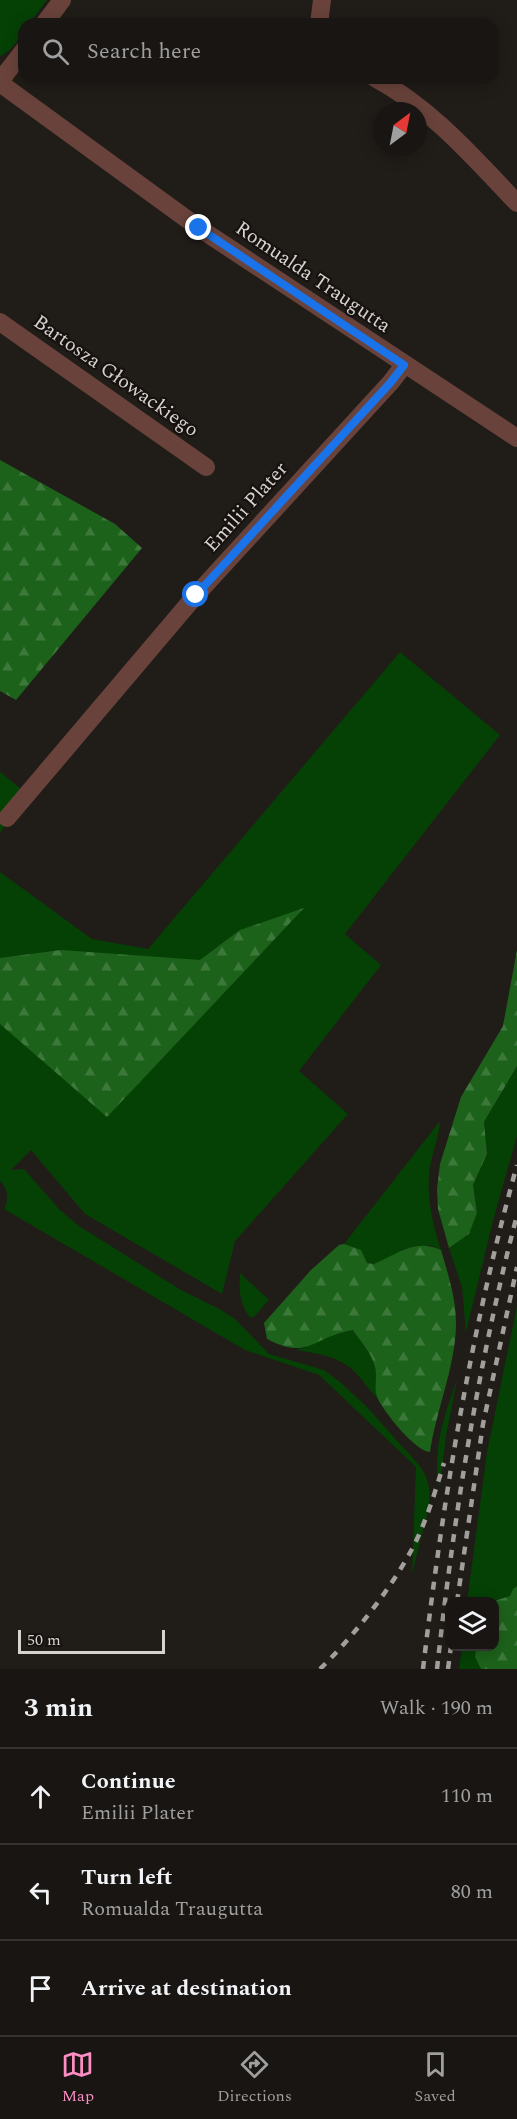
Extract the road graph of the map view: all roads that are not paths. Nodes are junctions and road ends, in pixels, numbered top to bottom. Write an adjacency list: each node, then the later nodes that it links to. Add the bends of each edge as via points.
1 (62, 0): 3 (street)
2 (322, 0): 4 (street)
3 (48, 18)
4 (320, 18)
5 (18, 58): 6 (street)
6 (0, 82): 10 (street, Romualda Traugutta, via 199,228)
7 (385, 84): 8 (street, via 430,115)
8 (517, 203)
9 (0, 322): 12 (street, Bartosza Głowackiego)
10 (404, 365): 11 (street, Romualda Traugutta); 13 (street, Emilii Plater, via 196,595)
11 (517, 438)
12 (206, 467)
13 (7, 818)

